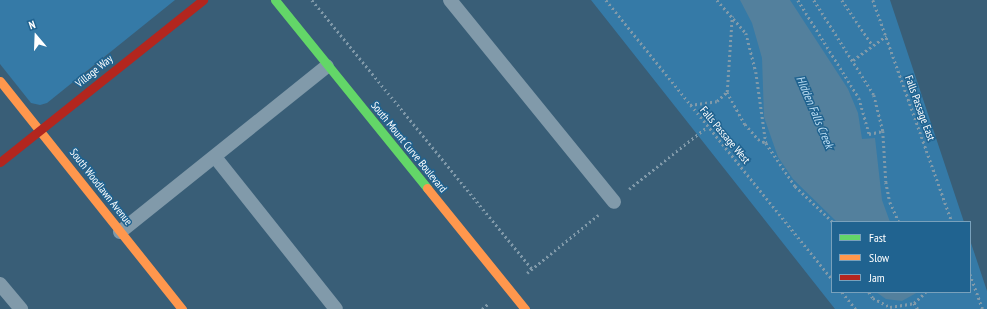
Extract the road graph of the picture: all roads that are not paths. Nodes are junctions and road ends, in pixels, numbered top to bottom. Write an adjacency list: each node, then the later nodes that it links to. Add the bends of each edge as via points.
1 (203, 0): 6 (street, Village Way)
2 (275, 0): 4 (street, South Mount Curve Boulevard)
3 (450, 0): 9 (lane)
4 (327, 66): 7 (lane); 15 (street, South Mount Curve Boulevard)
5 (0, 81): 6 (street, South Woodlawn Avenue)
6 (39, 131): 8 (street, Village Way); 10 (street, South Woodlawn Avenue)
7 (215, 157): 10 (lane); 14 (lane)
8 (0, 162)
9 (614, 202)
10 (120, 232): 13 (street, South Woodlawn Avenue)
11 (0, 284): 12 (lane)
12 (21, 309)
13 (182, 309)
14 (336, 309)
15 (525, 309)

